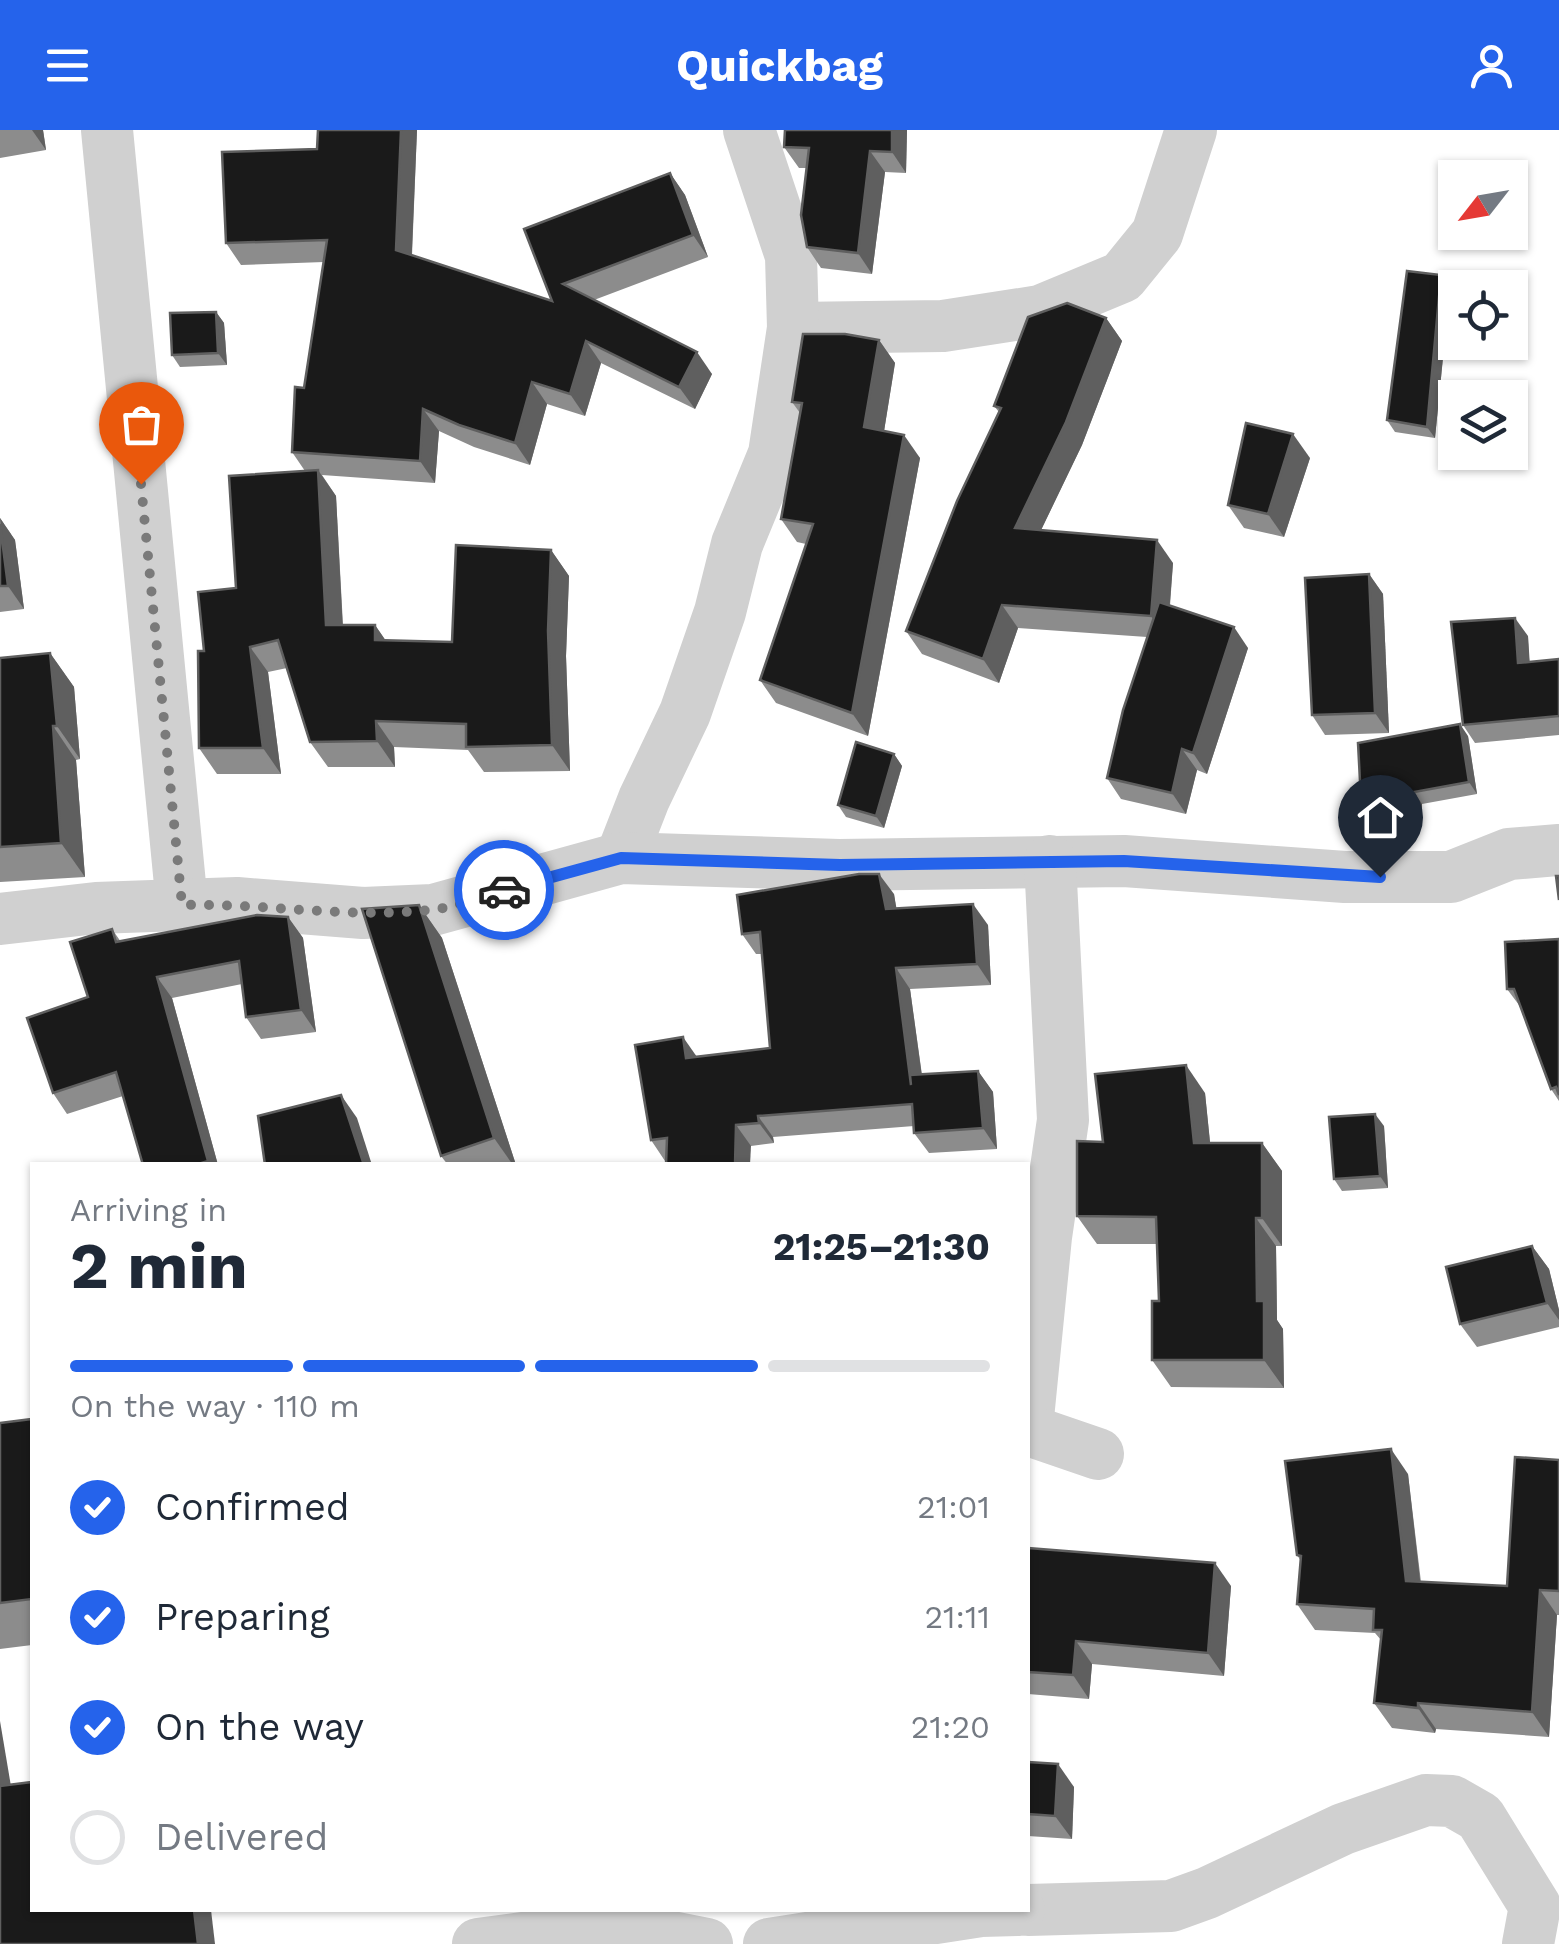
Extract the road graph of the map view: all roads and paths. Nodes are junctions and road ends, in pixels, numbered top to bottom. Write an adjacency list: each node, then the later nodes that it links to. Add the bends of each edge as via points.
1 (107, 130): 8 (street)
2 (748, 130): 4 (street, via 791,256)
3 (1191, 130): 4 (street, via 1157,234 1122,277 1040,311 943,326)
4 (793, 328): 6 (street, via 774,454 737,544 685,714)
5 (1559, 850): 7 (street, via 1509,854 1450,878)
6 (621, 858): 7 (street, via 840,865); 8 (street, via 433,910)
7 (1050, 861): 10 (street, via 1063,1120)
8 (182, 905): 9 (street)
9 (0, 919)
10 (1030, 1398)
11 (1030, 1431): 12 (street)
12 (1098, 1454)
13 (1030, 1910): 19 (street, via 1171,1906 1342,1829 1426,1800 1452,1801 1480,1817 1536,1906)
14 (975, 1912): 18 (street)
15 (532, 1940): 16 (street); 17 (street, via 580,1923)
16 (478, 1944)
17 (707, 1944)
18 (769, 1944)
19 (1528, 1944)

